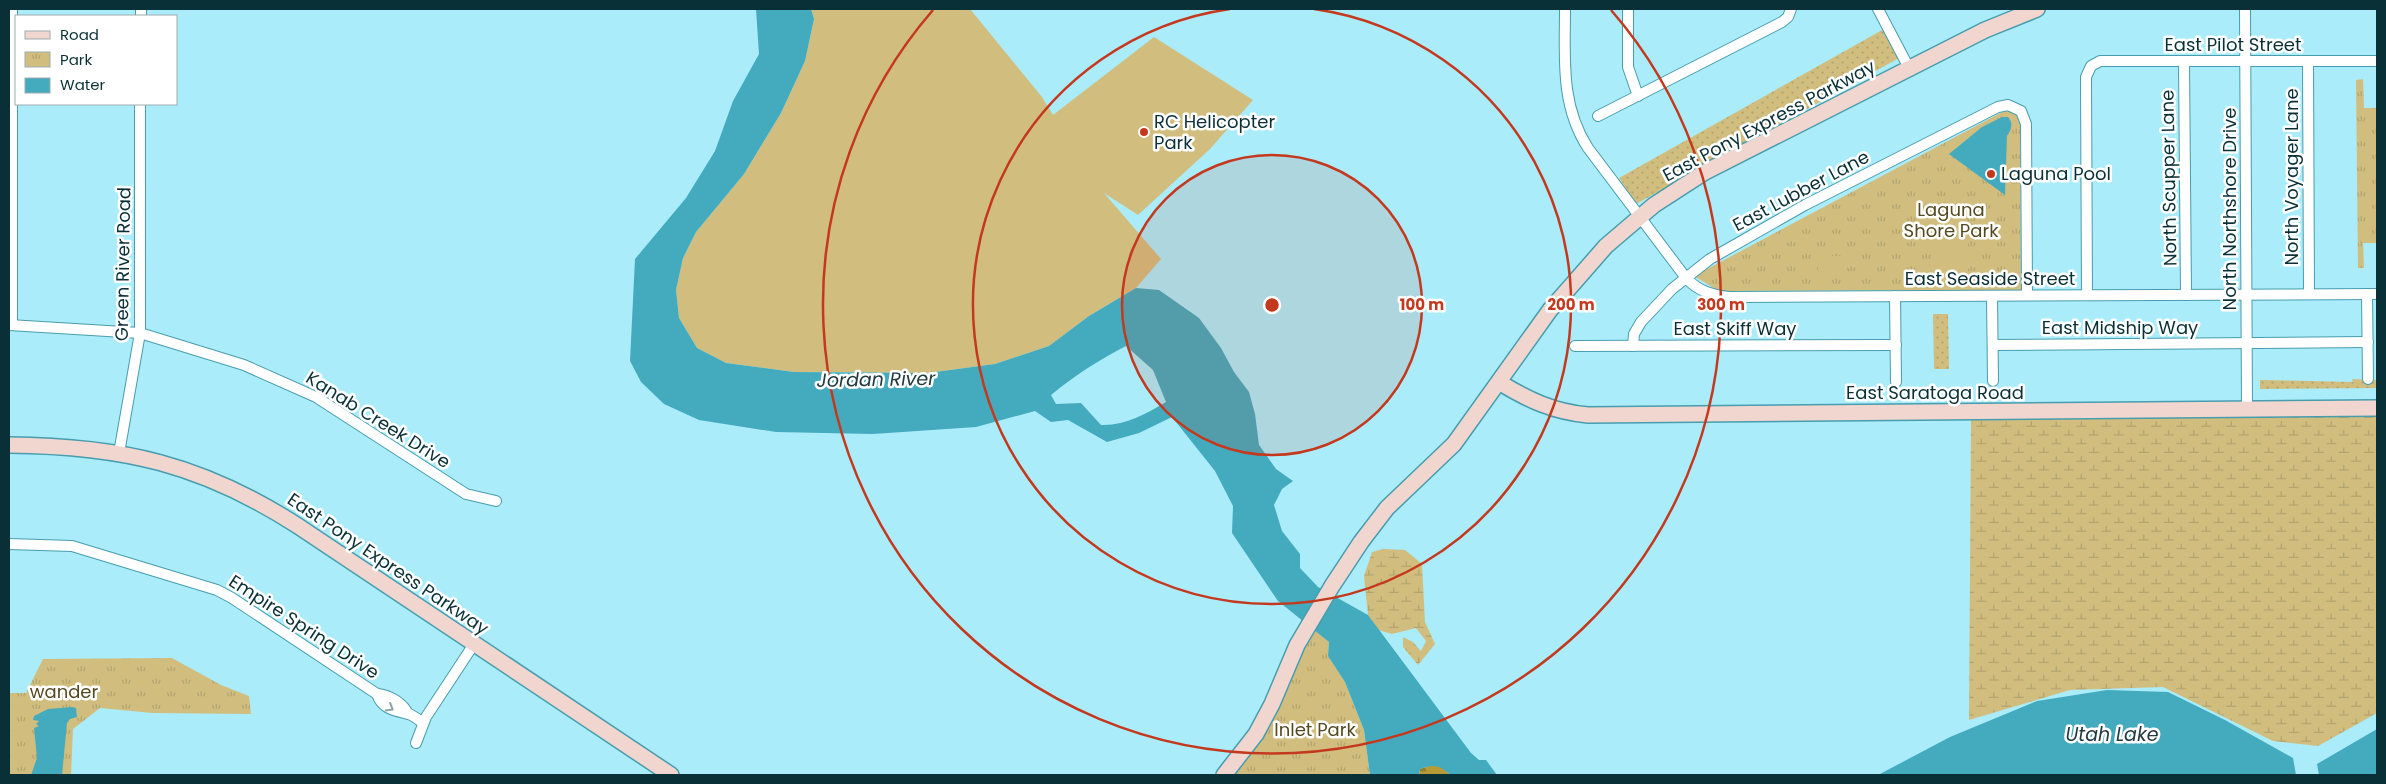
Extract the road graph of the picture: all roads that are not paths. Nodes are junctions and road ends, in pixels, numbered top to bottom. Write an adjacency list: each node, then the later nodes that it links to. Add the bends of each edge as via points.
1 (12, 9): 27 (street)
2 (1565, 9): 16 (street, East Seaside Street, via 1565,85 1573,120 1588,148)
3 (1628, 9): 13 (street, via 1628,67)
4 (1791, 9): 13 (street, via 1782,22)
5 (1878, 9): 12 (street)
6 (2038, 9): 12 (main road, East Pony Express Parkway, via 1992,26)
7 (2245, 9): 9 (street, North Northshore Drive)
8 (2184, 61): 9 (street, East Pilot Street); 18 (street, North Scupper Lane); 23 (street, East Pilot Street, via 2100,61 2091,66 2086,77)
9 (2245, 61): 10 (street, East Pilot Street); 19 (street, North Northshore Drive)
10 (2308, 61): 11 (street, East Pilot Street); 20 (street, North Voyager Lane)
11 (2377, 61)
12 (1909, 68): 16 (main road, East Pony Express Parkway, via 1713,167)
13 (1638, 96): 15 (street)
14 (140, 105): 28 (street, Green River Road)
15 (1598, 116)
16 (1640, 216): 17 (street, East Seaside Street); 26 (main road, East Pony Express Parkway, via 1593,259)
17 (1686, 278): 22 (street, East Lubber Lane, via 1720,253 1813,201 1998,107 2008,105 2024,115 2026,124); 24 (street, East Seaside Street, via 1702,291 1729,297); 34 (street, East Lubber Lane, via 1637,326)
18 (2186, 294): 19 (street, East Seaside Street); 23 (street, East Seaside Street)
19 (2247, 294): 20 (street, East Seaside Street); 30 (street, North Northshore Drive)
20 (2308, 294): 21 (street, East Seaside Street)
21 (2372, 294): 29 (street)
22 (2027, 295): 23 (street, East Seaside Street); 25 (street, East Seaside Street)
23 (2087, 295)
24 (1895, 296): 25 (street, East Seaside Street); 31 (street)
25 (1992, 296): 32 (street)
26 (1550, 310): 37 (main road, East Pony Express Parkway); 45 (main road, East Pony Express Parkway, via 1512,350)
27 (10, 325): 28 (street, Kanab Creek Drive)
28 (140, 333): 44 (street, Green River Road); 46 (street, Kanab Creek Drive, via 244,365 316,396 466,494)
29 (2368, 342): 30 (street, East Midship Way); 35 (street)
30 (2247, 343): 32 (street, East Midship Way); 40 (street, North Northshore Drive)
31 (1896, 345): 34 (street, East Skiff Way); 38 (street)
32 (1993, 345): 36 (street)
33 (1575, 346): 34 (street, East Skiff Way)
34 (1633, 346)
35 (2368, 379)
36 (1993, 381)
37 (1500, 382): 40 (main road, East Saratoga Road, via 1544,406 1588,415); 45 (main road, East Pony Express Parkway, via 1454,444)
38 (1896, 382)
39 (2377, 408): 40 (main road, East Saratoga Road)
40 (2247, 409)
41 (9, 439): 43 (main road, East Pony Express Parkway)
42 (9, 445): 43 (main road, East Pony Express Parkway)
43 (58, 446): 44 (main road, East Pony Express Parkway)
44 (119, 453): 48 (main road, East Pony Express Parkway, via 179,468 260,503)
45 (1430, 467): 52 (main road, East Pony Express Parkway, via 1387,508 1332,586 1306,629 1264,719)
46 (496, 501)
47 (9, 544): 49 (street, Empire Spring Drive, via 78,547 217,590 378,694 398,702 408,714)
48 (474, 644): 49 (street); 51 (main road, East Pony Express Parkway)
49 (423, 723): 50 (street)
50 (416, 743)
51 (671, 775)
52 (1224, 775)

